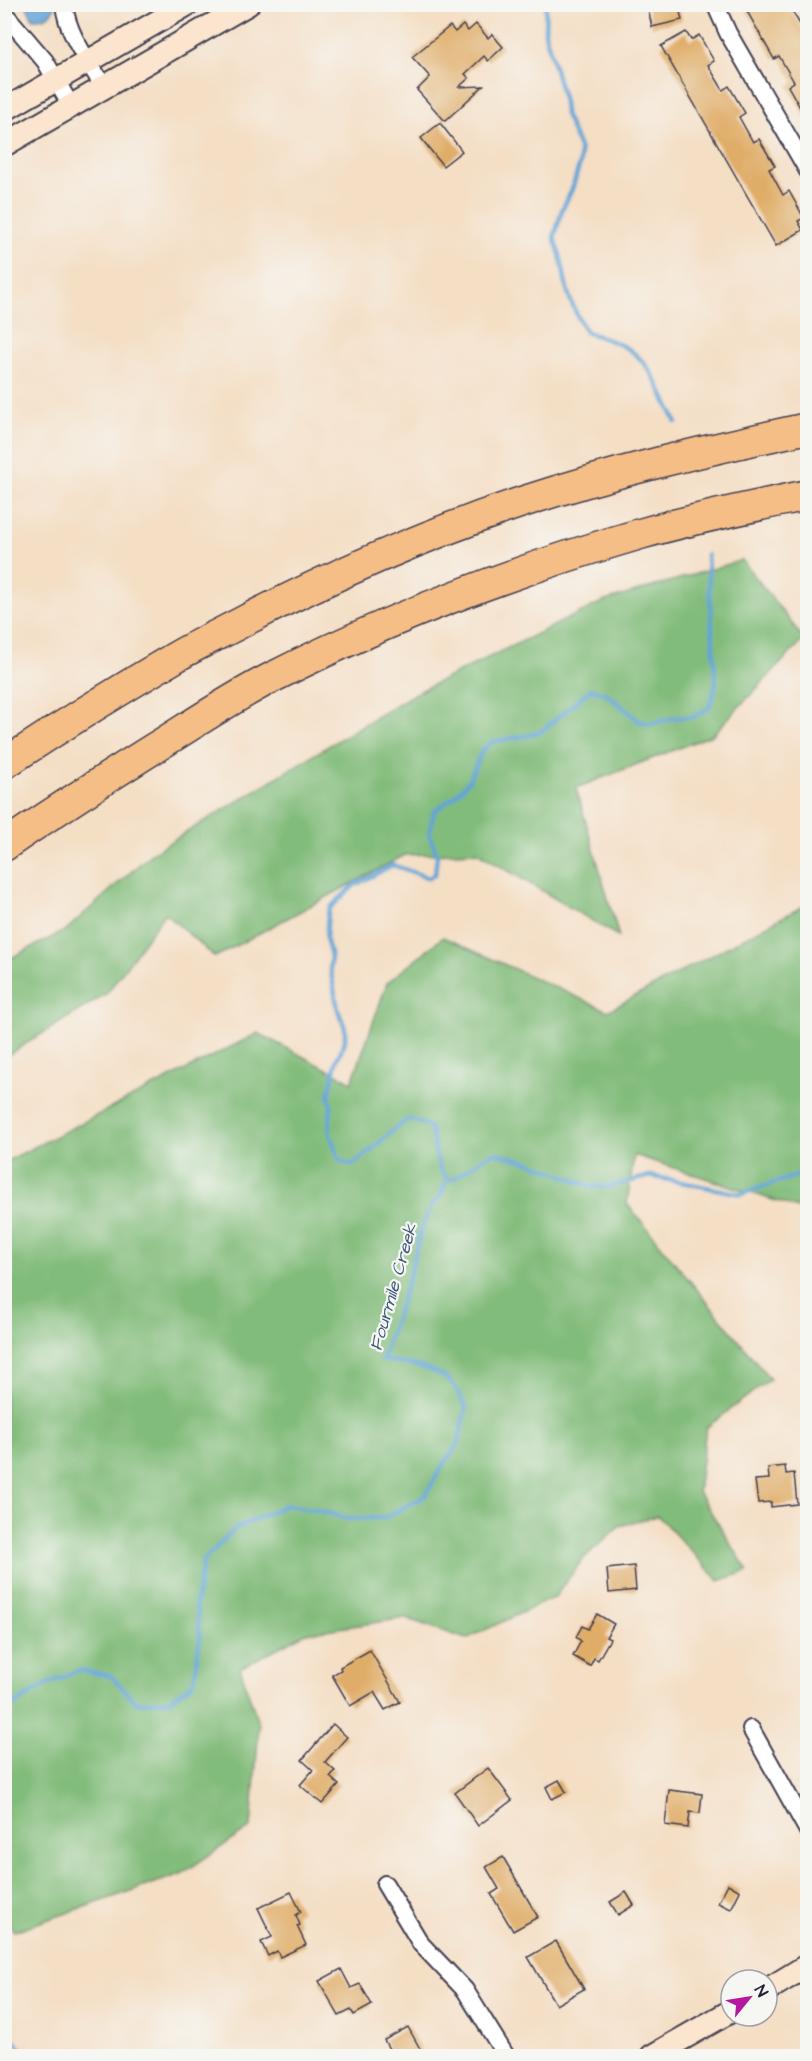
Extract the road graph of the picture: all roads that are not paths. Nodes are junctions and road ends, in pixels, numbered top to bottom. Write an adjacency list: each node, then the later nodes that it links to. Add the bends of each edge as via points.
1 (64, 4): 6 (street, via 68,21)
2 (188, 4): 6 (main road)
3 (248, 4): 8 (main road)
4 (715, 4): 12 (street)
5 (4, 12): 7 (street, via 38,51)
6 (89, 62): 7 (main road); 8 (street)
7 (56, 80): 9 (street); 10 (main road)
8 (104, 87): 9 (main road)
9 (71, 106): 11 (main road)
10 (4, 110)
11 (4, 145)
12 (807, 171)
13 (807, 428): 15 (highway, via 578,484 359,565 176,657)
14 (807, 495): 16 (highway, via 641,534 552,562 448,599 353,639 268,680 210,714)
15 (4, 764)
16 (4, 846)
17 (751, 1729): 18 (street)
18 (807, 1831)
19 (385, 1884): 23 (street, via 421,1944 465,1990)
20 (807, 1965): 21 (main road)
21 (779, 1982)
22 (719, 2018): 24 (main road)
23 (506, 2056)
24 (652, 2056)

